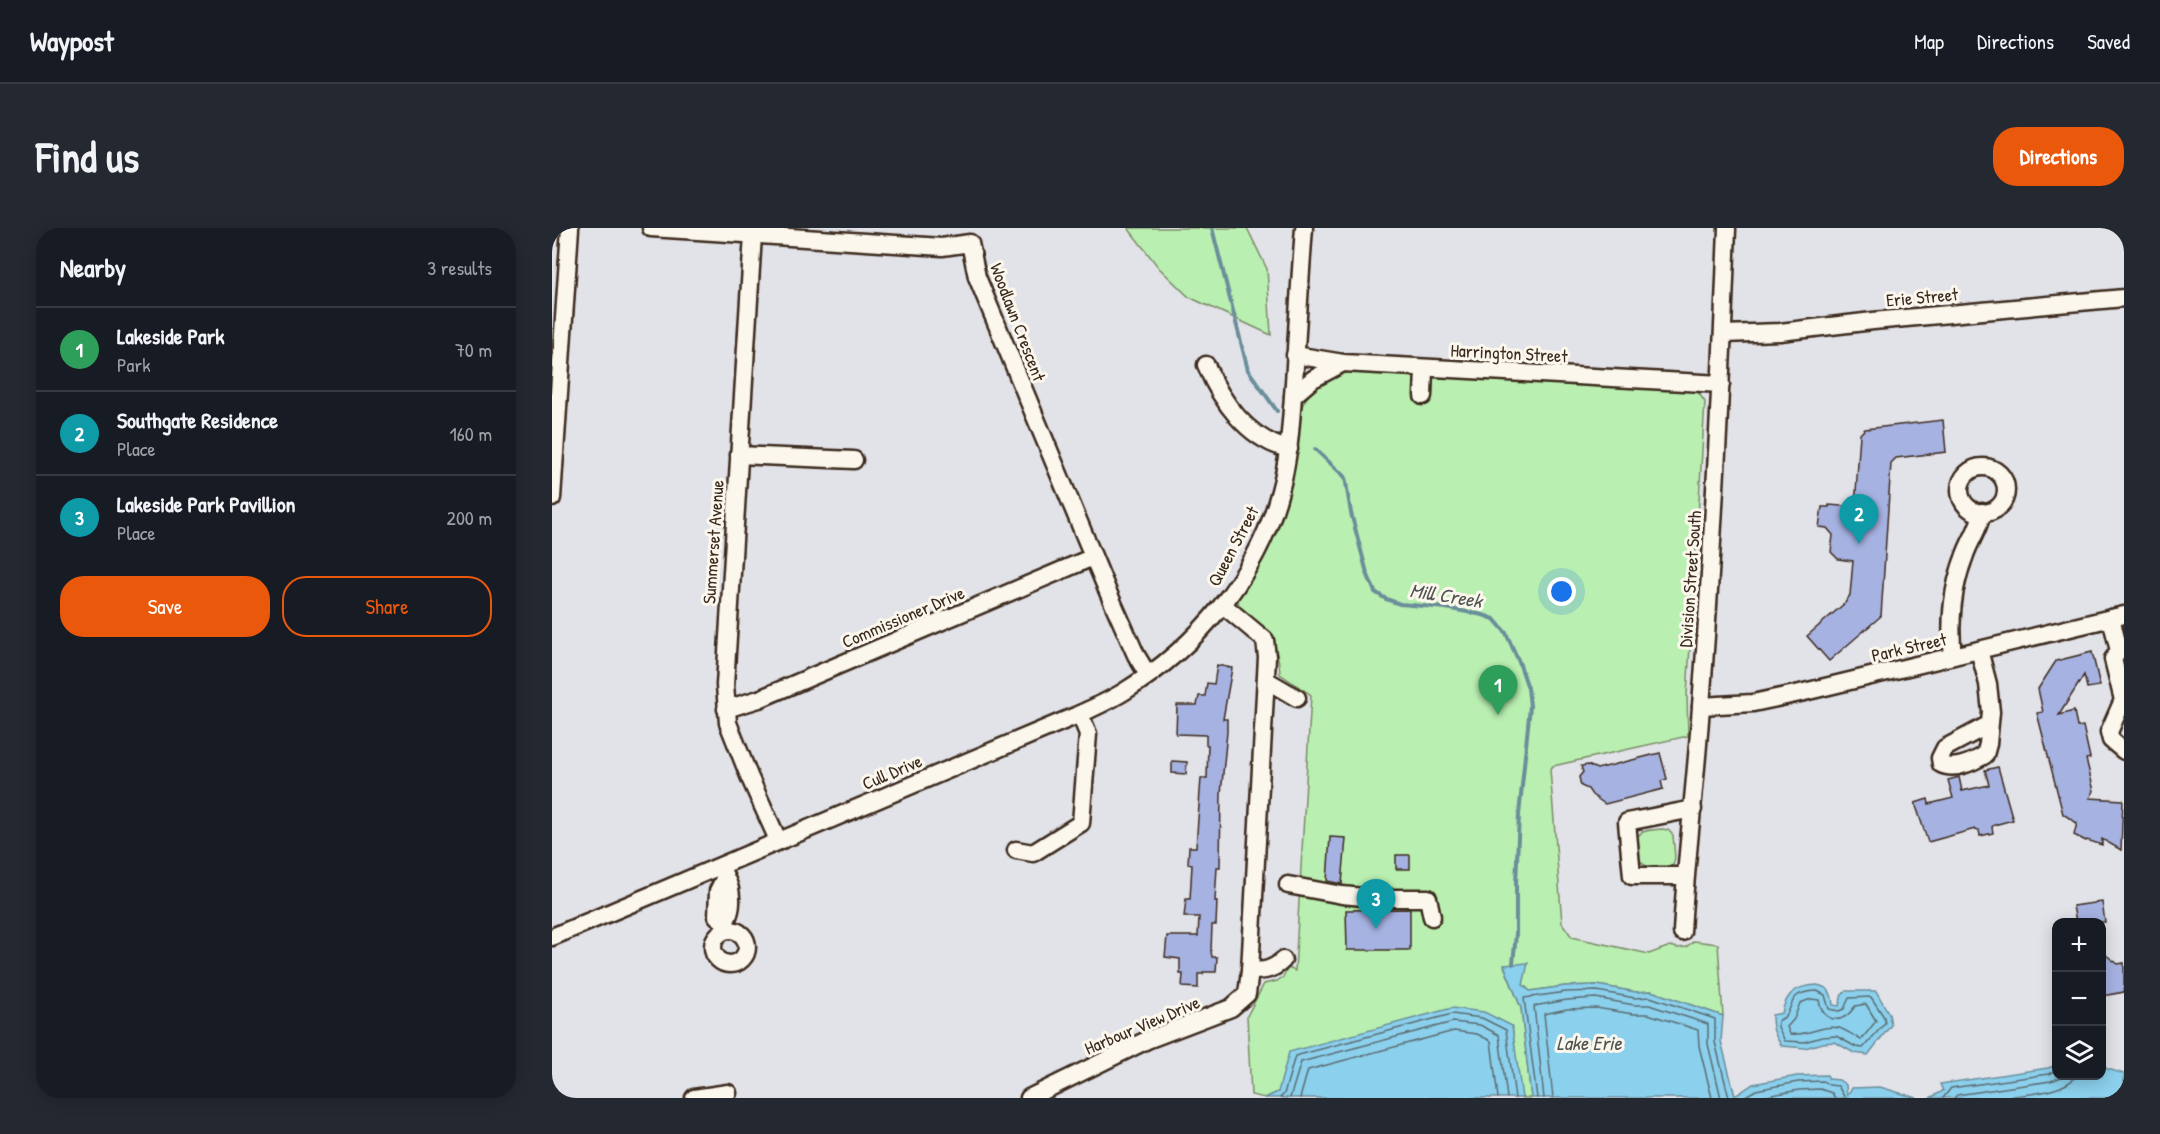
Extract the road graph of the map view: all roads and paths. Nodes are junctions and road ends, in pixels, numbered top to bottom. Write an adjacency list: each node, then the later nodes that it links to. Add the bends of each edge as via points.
1 (570, 228): 15 (street)
2 (651, 228): 5 (street, Woodlawn Crescent)
3 (1304, 228): 8 (street, Queen Street)
4 (1727, 228): 7 (street, Division Street South)
5 (753, 235): 17 (street, Summerset Avenue); 21 (street, Woodlawn Crescent, via 942,247 970,243 977,277)
6 (2124, 298): 7 (street, Erie Street, via 1780,332)
7 (1723, 334): 12 (street, Division Street South)
8 (1295, 355): 9 (street, Harrington Street); 13 (street, Queen Street)
9 (1344, 363): 11 (street, Harrington Street); 13 (street, via 1313,379)
10 (1206, 364): 16 (street, via 1207,385 1239,419 1259,436)
11 (1424, 368): 12 (street, Harrington Street); 14 (street)
12 (1721, 384): 31 (street, Division Street South)
13 (1293, 396): 16 (street, Queen Street)
14 (1423, 396)
15 (555, 400): 19 (street)
16 (1289, 449): 22 (street, Queen Street, via 1267,529)
17 (739, 455): 18 (street); 32 (street, Summerset Avenue, via 725,661)
18 (854, 460)
19 (552, 498)
20 (1982, 512): 26 (street, via 1953,597)
21 (1093, 557): 27 (street, Woodlawn Crescent); 32 (street, Commissioner Drive, via 759,699)
22 (1223, 605): 27 (street, Cull Drive, via 1193,639); 28 (street, Queen Street, via 1265,640)
23 (2117, 617): 24 (street, Park Street); 25 (street)
24 (1979, 650): 26 (street, Park Street); 34 (street, via 1988,684)
25 (2122, 652): 30 (street, via 2113,659)
26 (1953, 656): 31 (street, Park Street, via 1753,703)
27 (1148, 675): 33 (street, Cull Drive)
28 (1266, 680): 29 (street); 47 (street, Queen Street)
29 (1297, 698)
30 (2123, 700): 35 (street, via 2109,732 2111,740)
31 (1701, 706): 36 (street, Division Street South)
32 (726, 709): 37 (street, Summerset Avenue, via 745,766)
33 (1080, 714): 37 (street, Cull Drive); 38 (street, via 1088,734 1081,823 1033,853)
34 (1988, 725)
35 (2124, 751)
36 (1693, 809): 40 (street, Division Street South); 40 (street, via 1627,822 1632,876)
37 (778, 840): 39 (street, Cull Drive)
38 (1016, 850)
39 (723, 872): 43 (street, via 717,916); 45 (street, Cull Drive)
40 (1685, 876): 44 (street, Division Street South)
41 (1288, 885): 42 (street, via 1353,896 1428,898)
42 (1432, 917)
43 (725, 926)
44 (1682, 932)
45 (552, 937)
46 (1283, 960): 47 (street, via 1277,967)
47 (1250, 971): 50 (street, Harbour View Drive, via 1247,994 1231,1008 1147,1040)
48 (728, 1093): 49 (street)
49 (694, 1098)
50 (1029, 1098)

